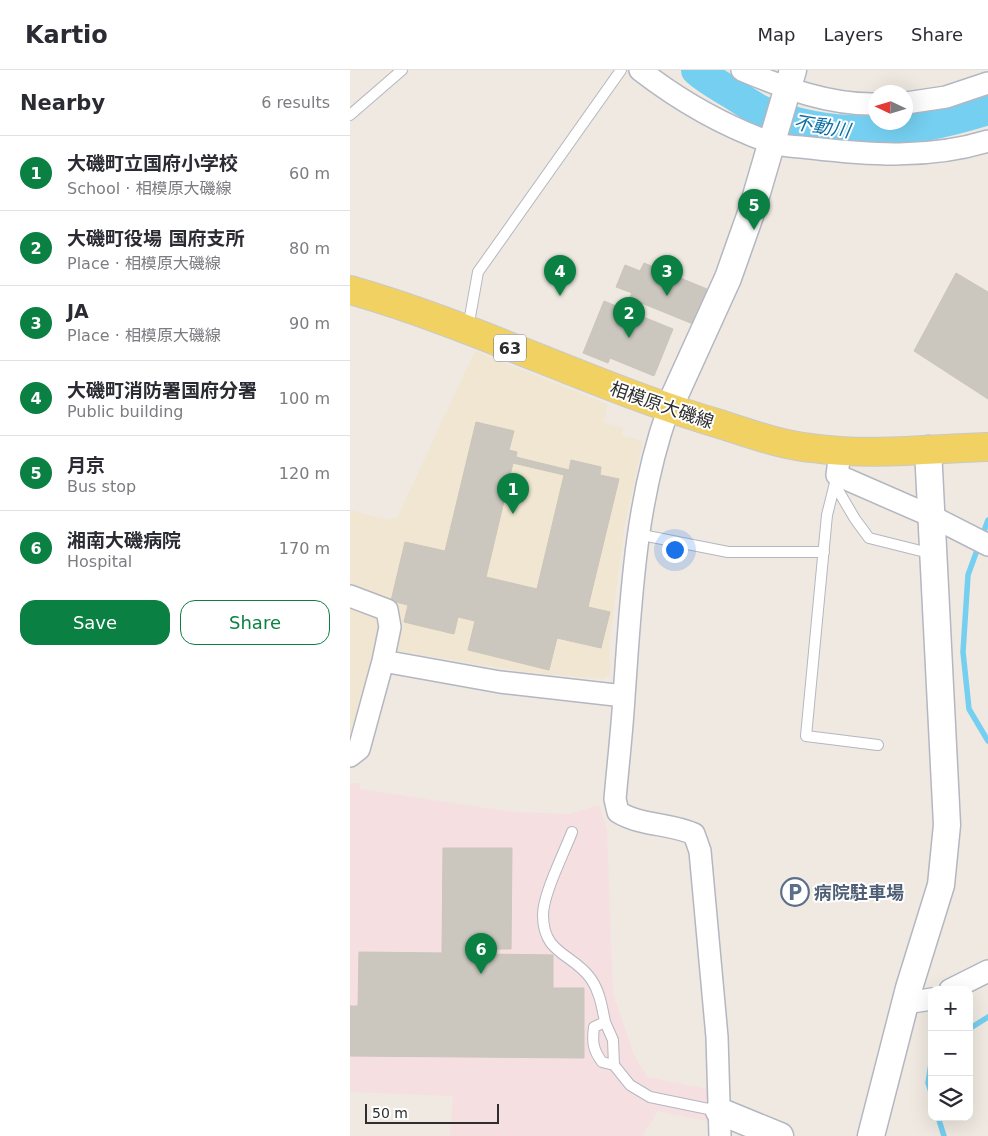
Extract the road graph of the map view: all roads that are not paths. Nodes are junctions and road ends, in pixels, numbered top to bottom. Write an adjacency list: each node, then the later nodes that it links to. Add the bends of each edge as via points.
1 (402, 70): 9 (lane)
2 (620, 70): 13 (lane, via 478,272)
3 (640, 70): 10 (street, via 671,94 718,120)
4 (742, 70): 6 (street)
5 (988, 84): 7 (street, via 946,97)
6 (787, 86): 8 (street, via 826,99); 10 (street)
7 (913, 102)
8 (868, 103)
9 (350, 115)
10 (771, 139): 11 (street, via 855,153 924,154); 14 (street, via 751,213 728,278)
11 (988, 141)
12 (350, 290): 13 (main road, 相模原大磯線 / 63)
13 (467, 331): 14 (main road, 相模原大磯線 / 63)
14 (668, 410): 17 (main road, 相模原大磯線 / 63, via 808,448); 19 (street, via 645,490)
15 (988, 447): 16 (main road, 相模原大磯線 / 63)
16 (928, 449): 17 (main road, 相模原大磯線 / 63); 18 (street)
17 (837, 470): 18 (street); 21 (lane, via 827,515); 22 (lane, via 855,519 869,538)
18 (931, 516): 20 (street); 22 (street)
19 (637, 534): 21 (lane, via 728,552); 25 (street)
20 (979, 541)
21 (824, 552): 26 (lane, via 806,736)
22 (934, 554): 32 (street, via 947,825 941,885)
23 (350, 596): 24 (street, via 387,610 390,627)
24 (383, 660): 25 (street, via 500,682); 27 (street, via 359,749)
25 (624, 696): 35 (street, via 615,799 618,812 631,820 682,828 694,834 700,851 717,1037)
26 (878, 745)
27 (350, 756)
28 (572, 832): 33 (lane, via 546,899 543,914 545,931 556,951 591,978 600,996)
29 (988, 970): 30 (street)
30 (958, 986)
31 (928, 1000): 32 (street)
32 (905, 1003): 37 (street)
33 (605, 1022): 34 (lane, via 613,1040); 34 (lane, via 594,1027 592,1042 602,1062)
34 (614, 1064): 35 (lane, via 630,1085 650,1097)
35 (720, 1124): 36 (street)
36 (780, 1136)
37 (871, 1136)

